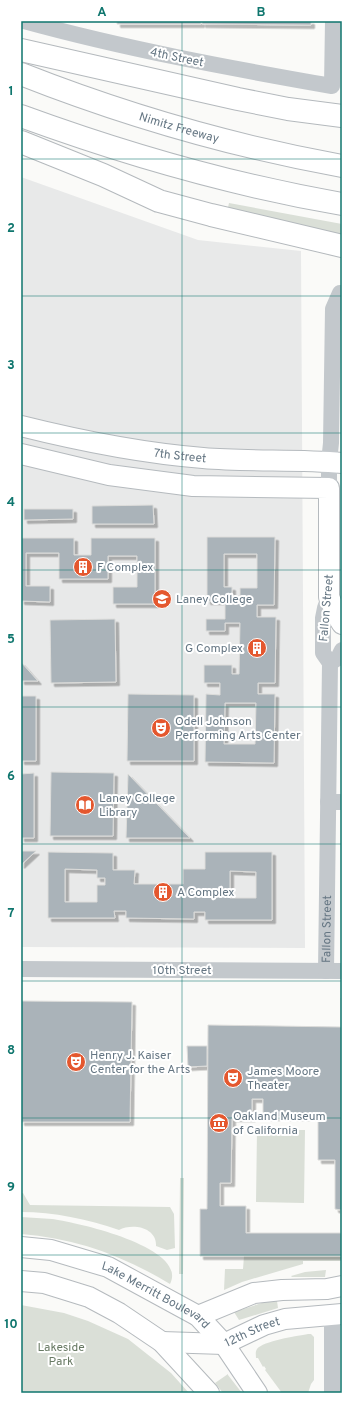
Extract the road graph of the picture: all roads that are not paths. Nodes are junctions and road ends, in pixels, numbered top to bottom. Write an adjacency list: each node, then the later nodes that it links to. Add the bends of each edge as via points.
1 (24, 21): 2 (street, 4th Street, via 168,56 332,86)
2 (336, 27)
3 (21, 50): 6 (highway, via 238,99)
4 (21, 74): 8 (highway, Nimitz Freeway, via 194,133)
5 (21, 116): 9 (highway, via 188,170)
6 (342, 116)
7 (21, 142): 10 (highway, via 159,201 211,216)
8 (342, 166)
9 (342, 204)
10 (342, 246)
11 (341, 293): 14 (street, Fallon Street, via 333,309 331,443)
12 (21, 426): 14 (main road, 7th Street, via 138,451 210,459)
13 (21, 454): 15 (main road, via 109,475 193,486)
14 (335, 463): 15 (street, Fallon Street)
15 (334, 491): 16 (main road, Fallon Street)
16 (329, 597): 17 (main road); 19 (street, Fallon Street, via 324,608 323,653)
17 (342, 624)
18 (342, 650): 19 (street, via 338,658)
19 (330, 663): 20 (street, Fallon Street)
20 (335, 802): 22 (street, Fallon Street)
21 (21, 969): 22 (street, 10th Street)
22 (334, 971)
23 (21, 1247): 27 (main road, Lake Merritt Boulevard, via 52,1250 108,1267)
24 (21, 1281): 28 (main road, via 44,1283 89,1297 119,1313)
25 (342, 1286): 27 (main road, via 254,1293)
26 (337, 1315): 29 (main road, 12th Street, via 285,1319 264,1325); 32 (street)
27 (198, 1316): 29 (main road, Lake Merritt Boulevard)
28 (162, 1342): 29 (main road, 12th Street); 30 (main road)
29 (224, 1344): 31 (main road, Lake Merritt Boulevard)
30 (209, 1393)
31 (257, 1393)
32 (332, 1393)

